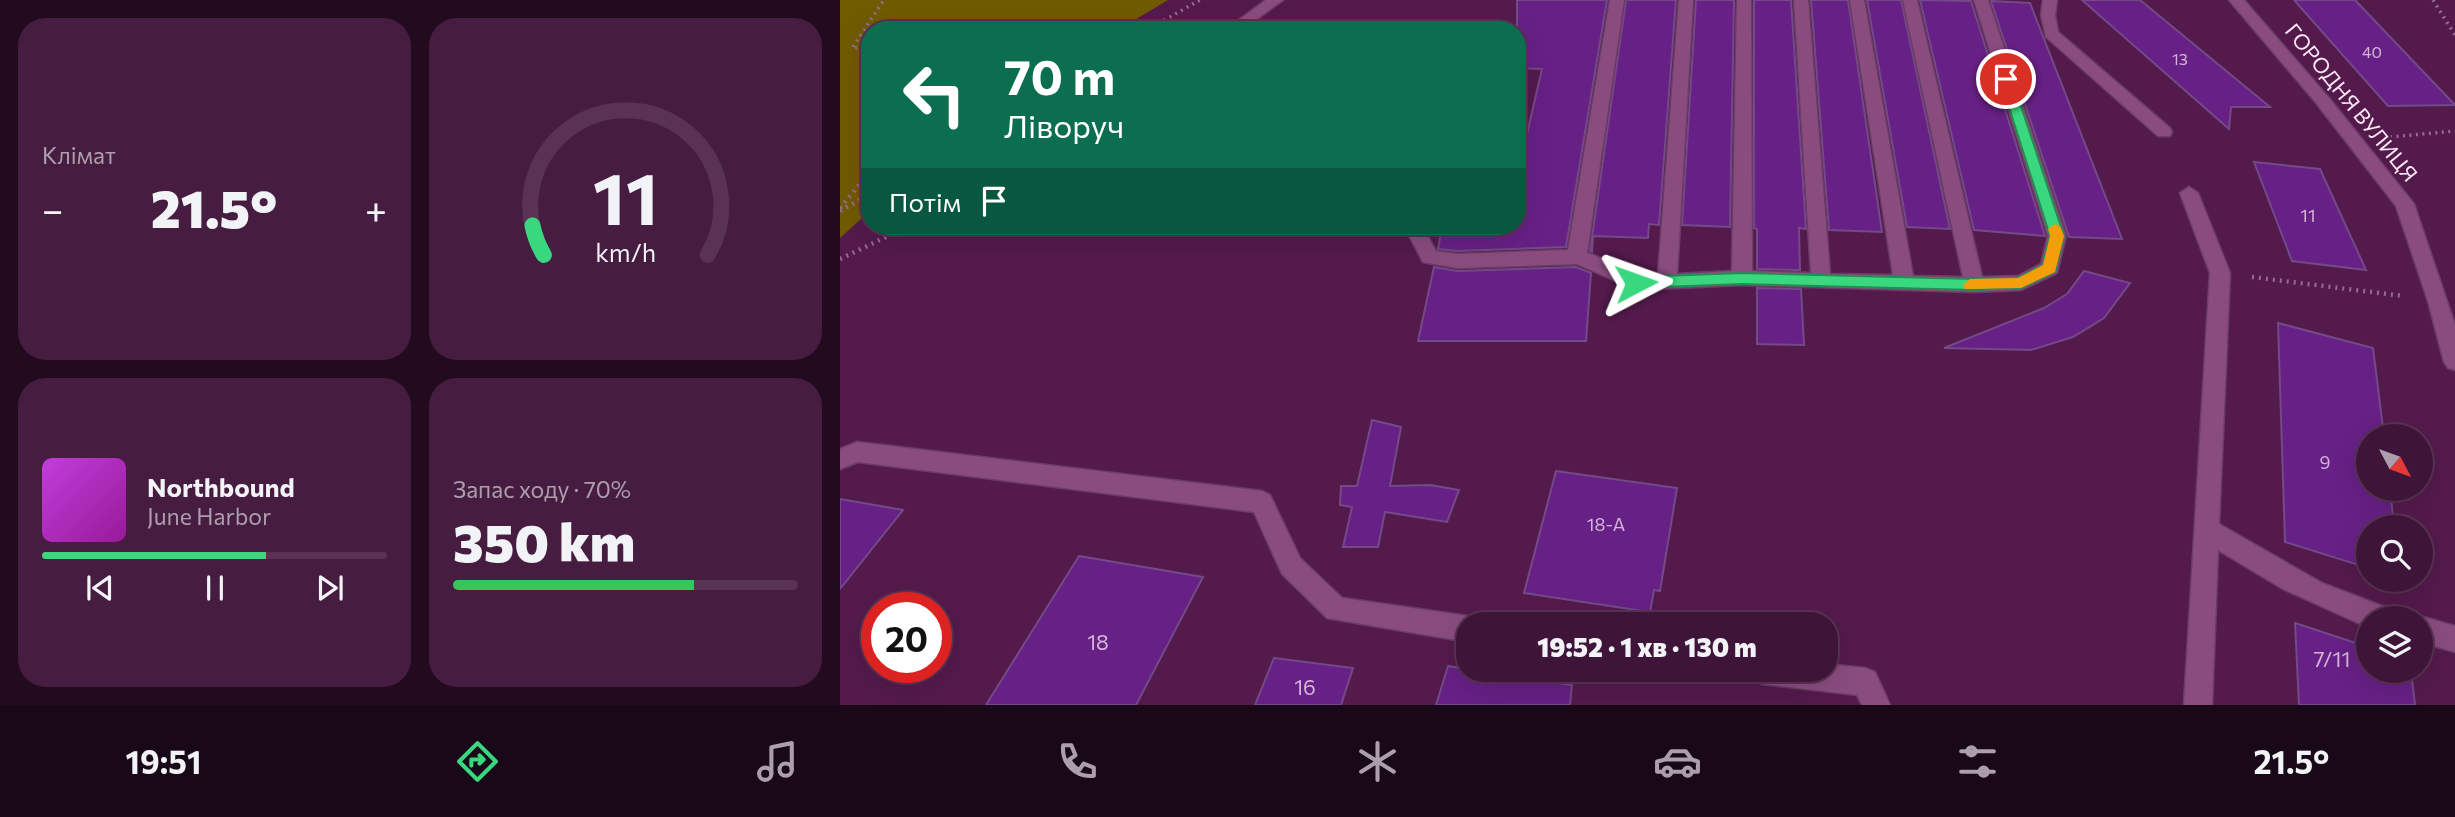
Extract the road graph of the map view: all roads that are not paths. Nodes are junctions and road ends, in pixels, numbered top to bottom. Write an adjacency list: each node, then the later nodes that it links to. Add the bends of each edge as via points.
1 (1276, 0): 11 (street)
2 (1617, 0): 15 (street)
3 (1686, 0): 17 (street)
4 (1744, 0): 16 (street)
5 (1801, 0): 18 (street)
6 (1857, 0): 19 (street)
7 (1910, 0): 20 (street)
8 (1980, 0): 20 (street, via 2057,236 2050,268 2021,283)
9 (2050, 0): 12 (street, via 2051,34)
10 (2236, 0): 21 (street, ГОРОДНЯ ВУЛИЦЯ, via 2405,204)
11 (1245, 21)
12 (2164, 132)
13 (2189, 194): 23 (street, via 2220,273)
14 (1418, 235): 15 (street, via 1430,257 1457,261)
15 (1577, 257): 17 (street, via 1636,283)
16 (1742, 278): 17 (street); 18 (street)
17 (1667, 280)
18 (1821, 282): 19 (street)
19 (1904, 282): 20 (street)
20 (1974, 285)
21 (2455, 362)
22 (840, 459): 25 (street, via 857,452 1262,502 1291,566 1336,609)
23 (2209, 531): 24 (street, via 2279,576); 30 (street)
24 (2356, 608)
25 (1456, 627)
26 (2433, 633): 27 (street)
27 (2455, 639)
28 (1838, 679): 29 (street, via 1865,682)
29 (1876, 705)
30 (2198, 705)

